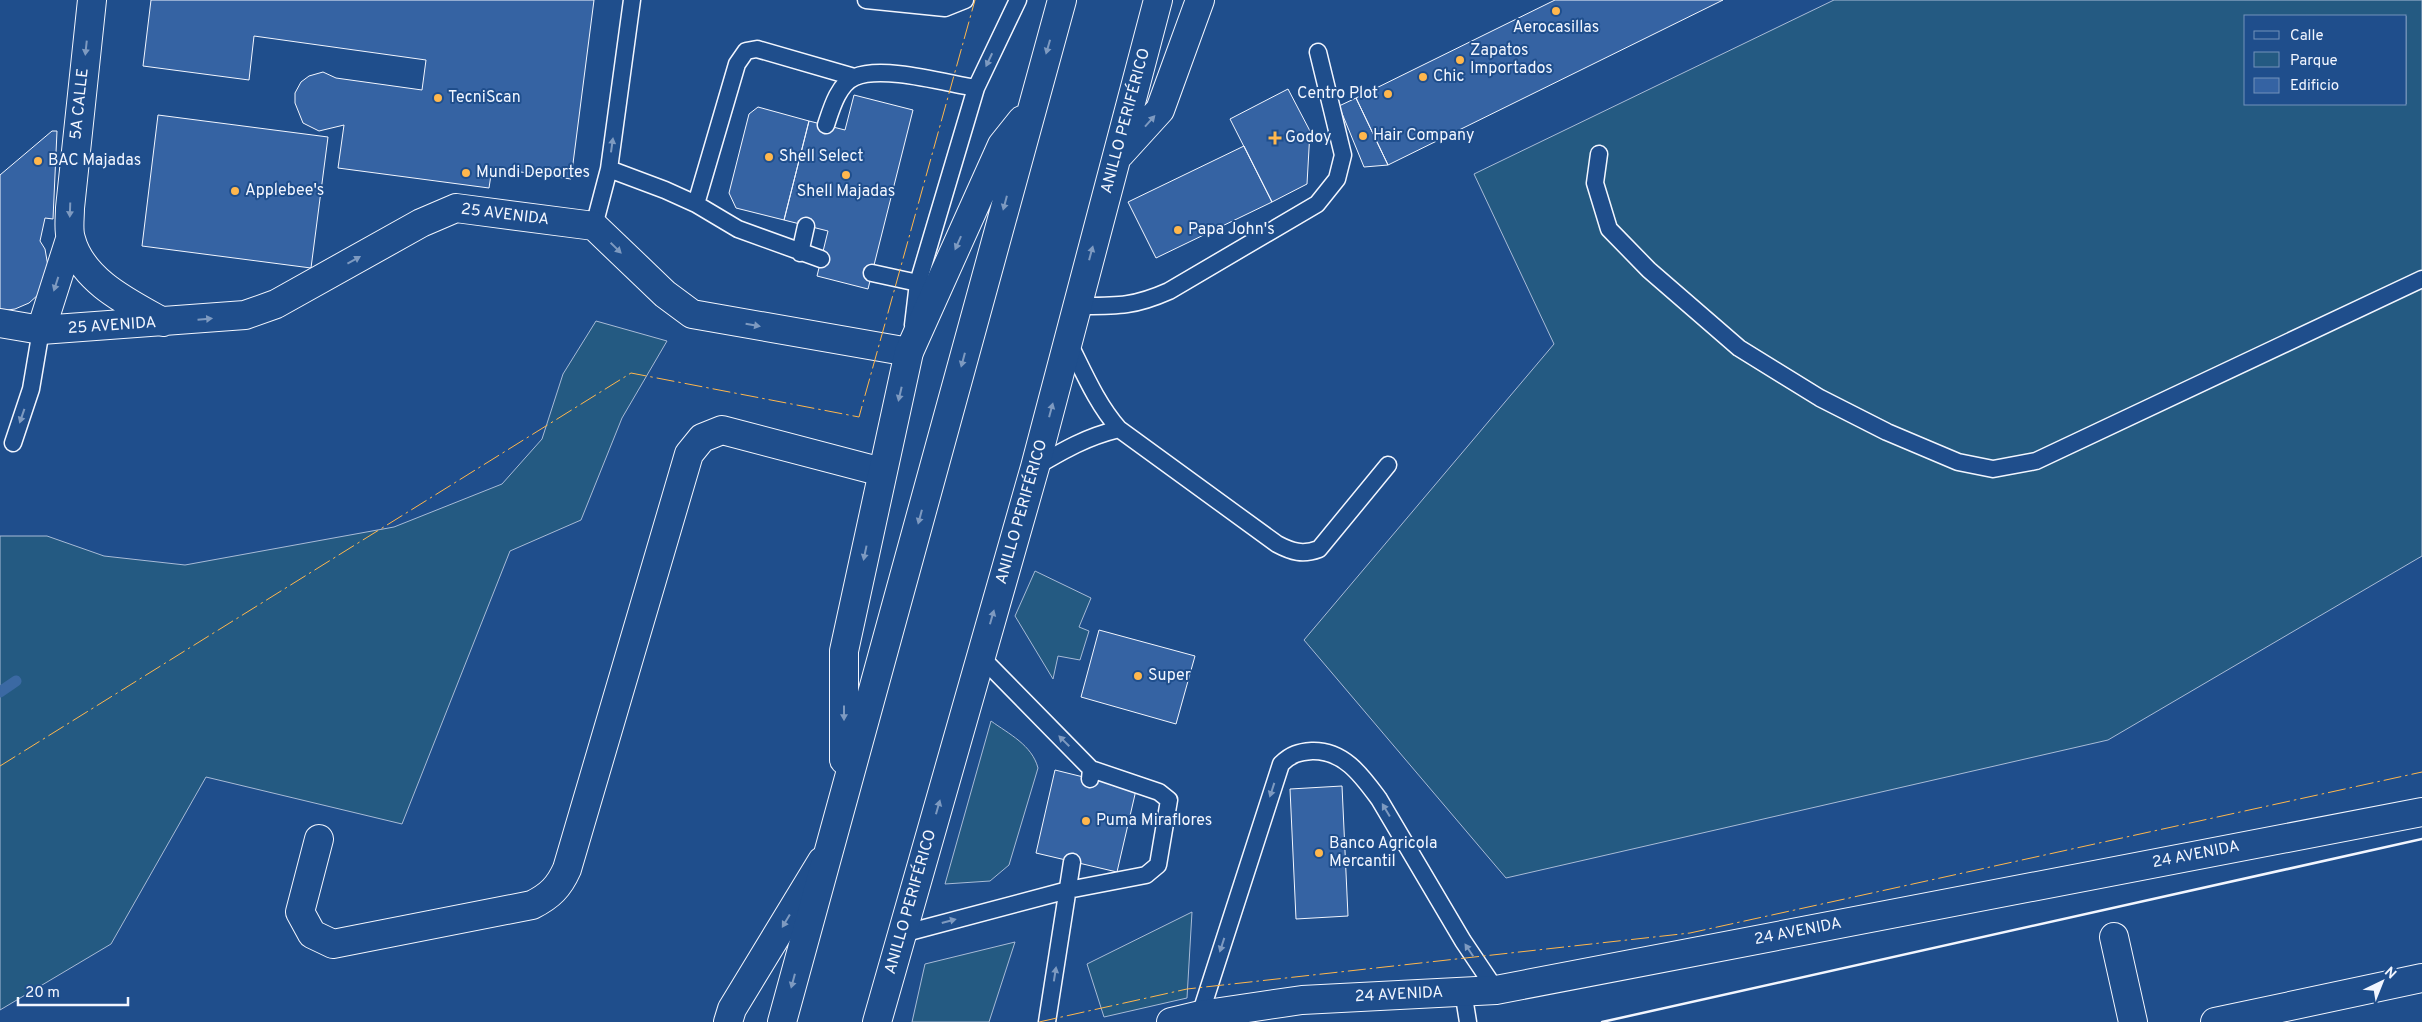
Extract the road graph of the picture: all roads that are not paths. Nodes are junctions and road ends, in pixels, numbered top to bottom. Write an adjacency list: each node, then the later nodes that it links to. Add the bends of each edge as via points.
1 (92, 0): 20 (main road, 5A CALLE, one-way to 20, via 70,208)
2 (632, 0): 16 (lane, one-way to 2)
3 (866, 0): 4 (lane, via 945,8)
4 (965, 0)
5 (1018, 0): 11 (lane, one-way to 11)
6 (1062, 0): 12 (main road, one-way to 12)
7 (1158, 0): 15 (main road, ANILLO PERIFÉRICO)
8 (1200, 0): 15 (main road, one-way to 8, via 1160,110)
9 (1318, 52): 26 (lane, via 1343,155 1337,179 1317,204 1169,291 1146,301 1124,306)
10 (854, 77): 11 (lane, via 888,73); 13 (lane, via 835,97); 17 (lane, via 757,49 746,51 737,64)
11 (976, 88): 25 (lane)
12 (1031, 109): 31 (main road, one-way to 31, via 1002,145); 38 (main road, one-way to 38)
13 (826, 125)
14 (1599, 154): 24 (lane, via 1595,183 1609,228 1648,270 1739,348 1820,398 1887,432 1958,462 1993,469 2036,461)
15 (1117, 156): 26 (main road, ANILLO PERIFÉRICO, one-way to 15)
16 (608, 169): 17 (lane); 18 (lane)
17 (696, 204): 21 (lane, via 738,229)
18 (594, 226): 27 (main road, 25 AVENIDA, one-way to 18, via 245,315 276,304 421,223 456,208); 31 (main road, one-way to 31, via 664,294 692,314)
19 (806, 226): 21 (lane)
20 (70, 239): 27 (main road, 5A CALLE, via 83,264 114,294); 29 (main road, 5A CALLE, one-way to 29)
21 (800, 253): 22 (lane)
22 (821, 258)
23 (872, 273): 25 (lane)
24 (2422, 278)
25 (918, 283): 31 (lane)
26 (1078, 306): 30 (main road, ANILLO PERIFÉRICO)
27 (163, 322): 29 (main road, 25 AVENIDA)
28 (0, 323): 29 (main road, 25 AVENIDA)
29 (41, 330): 33 (lane, one-way to 33, via 31,389)
30 (1068, 343): 32 (lane, via 1107,415); 35 (main road, ANILLO PERIFÉRICO, one-way to 30)
31 (909, 352): 36 (main road, one-way to 36)
32 (1119, 429): 34 (lane, via 1277,544 1307,554 1319,549); 35 (lane, via 1076,443)
33 (12, 443)
34 (1388, 465)
35 (1035, 467): 37 (main road, ANILLO PERIFÉRICO, one-way to 35)
36 (882, 472): 38 (main road, one-way to 38, via 844,651); 40 (main road, via 722,430 702,438 689,454 567,869 560,886 546,898 532,905 333,944 312,934 300,912)
37 (981, 657): 43 (lane, one-way to 37, via 1146,875 1158,865 1168,800 1160,792 1090,774); 44 (main road, ANILLO PERIFÉRICO, one-way to 37)
38 (845, 795): 41 (main road)
39 (2422, 812): 47 (main road, 24 AVENIDA)
40 (320, 838)
41 (829, 850): 51 (main road, one-way to 51, via 732,1009); 52 (main road, one-way to 52)
42 (1072, 862): 43 (lane)
43 (1068, 890): 44 (lane, one-way to 43); 53 (lane, one-way to 43)
44 (902, 934): 50 (main road, ANILLO PERIFÉRICO)
45 (2114, 937): 56 (main road)
46 (2422, 978): 57 (main road)
47 (1496, 990): 48 (main road, 24 AVENIDA); 49 (lane, one-way to 49, via 1366,781 1353,767 1331,753 1302,752 1290,755 1281,764)
48 (1463, 991): 49 (main road, 24 AVENIDA, via 1302,1000); 55 (lane)
49 (1200, 1015): 54 (main road, 24 AVENIDA)
50 (884, 1016)
51 (728, 1022)
52 (782, 1022)
53 (1047, 1022)
54 (1171, 1022)
55 (1468, 1022)
56 (2133, 1022)
57 (2215, 1022)

